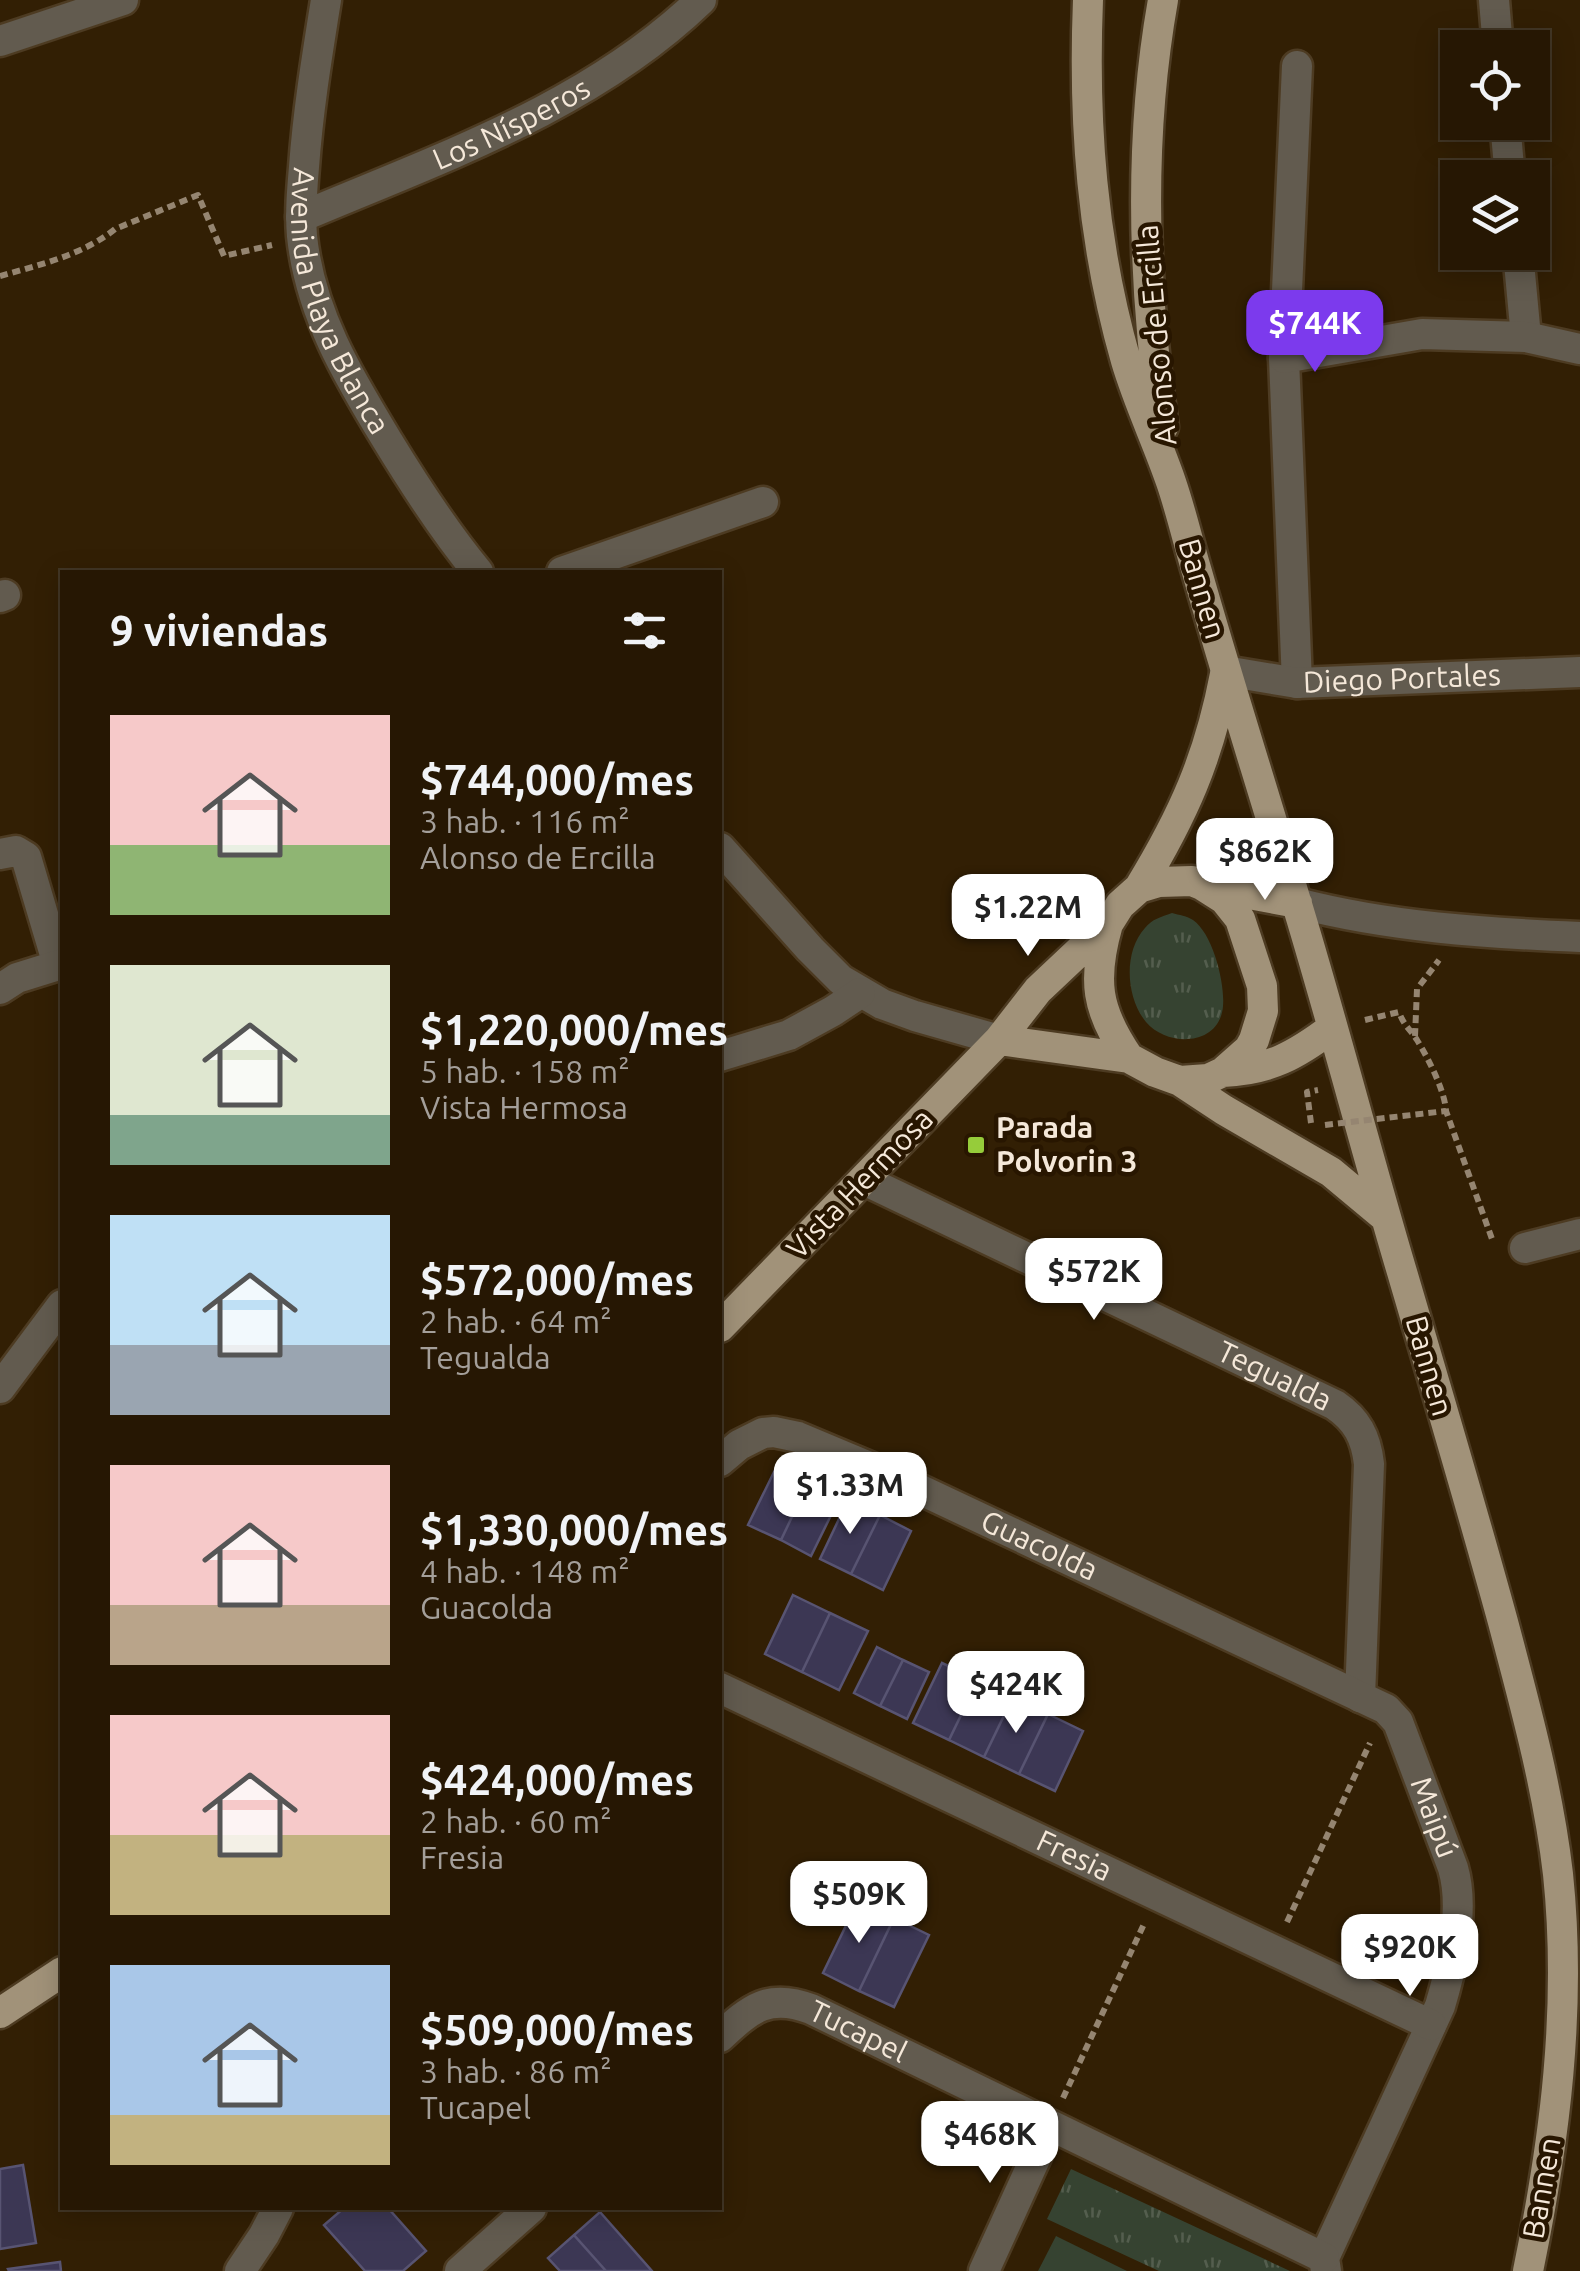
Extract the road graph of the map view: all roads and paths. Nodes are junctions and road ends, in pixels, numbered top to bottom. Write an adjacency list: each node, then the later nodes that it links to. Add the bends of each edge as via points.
1 (326, 0): 10 (street, Avenida Playa Blanca)
2 (701, 0): 10 (street, Los Nísperos, via 622,64 537,114)
3 (1088, 0): 16 (main road, Alonso de Ercilla, via 1087,124 1101,254 1128,368)
4 (1163, 0): 16 (main road, Alonso de Ercilla, via 1150,95 1147,229)
5 (1494, 0): 7 (street)
6 (114, 1): 8 (street)
7 (1496, 30)
8 (0, 41)
9 (1297, 66): 15 (street)
10 (302, 227): 12 (path, via 224,256 198,195 114,229 80,251); 18 (street, Avenida Playa Blanca, via 310,282 341,363 407,474)
11 (1520, 270): 13 (street)
12 (0, 276)
13 (1526, 336): 14 (street); 15 (street, via 1422,334)
14 (1580, 349)
15 (1284, 358): 22 (street)
16 (1170, 479): 20 (main road, Bannen)
17 (763, 502): 19 (street)
18 (477, 570)
19 (568, 570)
20 (1226, 671): 22 (street, Diego Portales); 26 (main road, Vista Hermosa, via 1192,789); 27 (main road, Bannen)
21 (1580, 672): 22 (street, Diego Portales)
22 (1297, 683)
23 (722, 850): 33 (street, via 829,969)
24 (0, 854): 31 (street, via 26,857)
25 (1202, 885): 26 (main road, via 1177,881); 27 (main road); 39 (main road, via 1240,919 1264,999 1254,1040)
26 (1139, 888): 28 (main road, Vista Hermosa)
27 (1297, 902): 29 (street, via 1404,925); 34 (main road, Bannen)
28 (1108, 924): 36 (main road, Vista Hermosa, via 1038,990); 38 (main road, Vista Hermosa, via 1099,954 1100,996)
29 (1580, 937)
30 (1442, 955): 35 (path, via 1417,989)
31 (60, 965): 32 (street)
32 (0, 988)
33 (860, 993): 36 (street); 37 (street, via 807,1026)
34 (1332, 1028): 35 (path, via 1399,1012); 39 (main road, via 1277,1063); 44 (main road, Bannen)
35 (1415, 1037): 41 (path)
36 (999, 1040): 38 (main road); 43 (main road, Vista Hermosa)
37 (722, 1055)
38 (1130, 1058): 40 (main road)
39 (1224, 1072): 40 (main road)
40 (1180, 1081): 44 (main road, via 1330,1172)
41 (1446, 1111): 42 (path, bridge); 46 (path, via 1498,1252)
42 (1326, 1126)
43 (864, 1180): 48 (main road, Vista Hermosa); 52 (street, Tegualda, via 1335,1405 1355,1422 1368,1448)
44 (1386, 1217): 67 (main road, Bannen, via 1483,1549 1550,1816 1563,2007 1551,2147)
45 (1580, 1234): 46 (street)
46 (1524, 1248)
47 (60, 1308): 49 (street)
48 (722, 1325)
49 (0, 1388)
50 (722, 1459): 52 (street, Guacolda, via 762,1434 798,1437)
51 (724, 1696): 53 (street, Fresia)
52 (1373, 1703): 54 (path); 57 (street, Maipú, via 1398,1722 1457,1884 1450,1968)
53 (1157, 1895): 54 (street, Fresia); 59 (path)
54 (1274, 1950): 57 (street, Fresia)
55 (60, 1973): 56 (main road)
56 (5, 2002)
57 (1431, 2024): 63 (street, Maipú)
58 (722, 2034): 60 (street, Tucapel, via 762,2005 794,2003)
59 (1079, 2064)
60 (1050, 2126): 63 (street, Tucapel); 66 (street)
61 (277, 2210): 64 (street)
62 (528, 2210): 65 (street)
63 (1325, 2264)
64 (240, 2271)
65 (460, 2271)
66 (984, 2271)
67 (1528, 2271)

